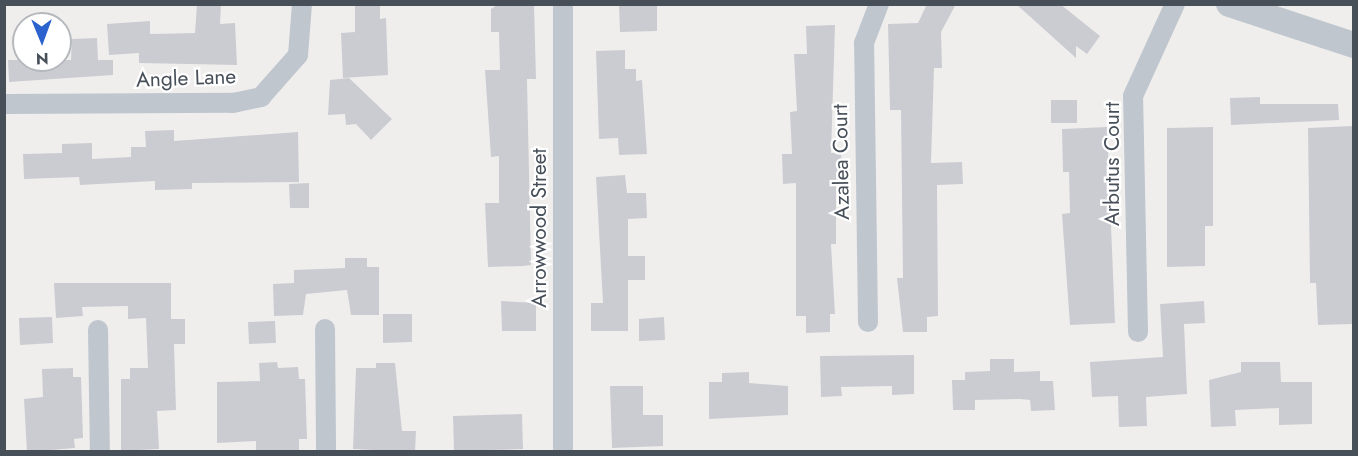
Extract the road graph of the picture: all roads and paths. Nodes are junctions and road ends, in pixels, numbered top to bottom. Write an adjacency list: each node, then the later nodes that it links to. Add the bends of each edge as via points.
1 (302, 4): 7 (street, Angle Lane, via 298,55 261,97 233,104)
2 (562, 4): 14 (street, Arrowwood Street)
3 (879, 4): 8 (street, Azalea Court, via 864,43)
4 (1175, 4): 11 (street, Arbutus Court, via 1134,96)
5 (1229, 4): 6 (street)
6 (1353, 45)
7 (4, 104)
8 (868, 322)
9 (326, 329): 13 (street)
10 (98, 330): 12 (street)
11 (1138, 332)
12 (100, 452)
13 (326, 452)
14 (563, 452)

